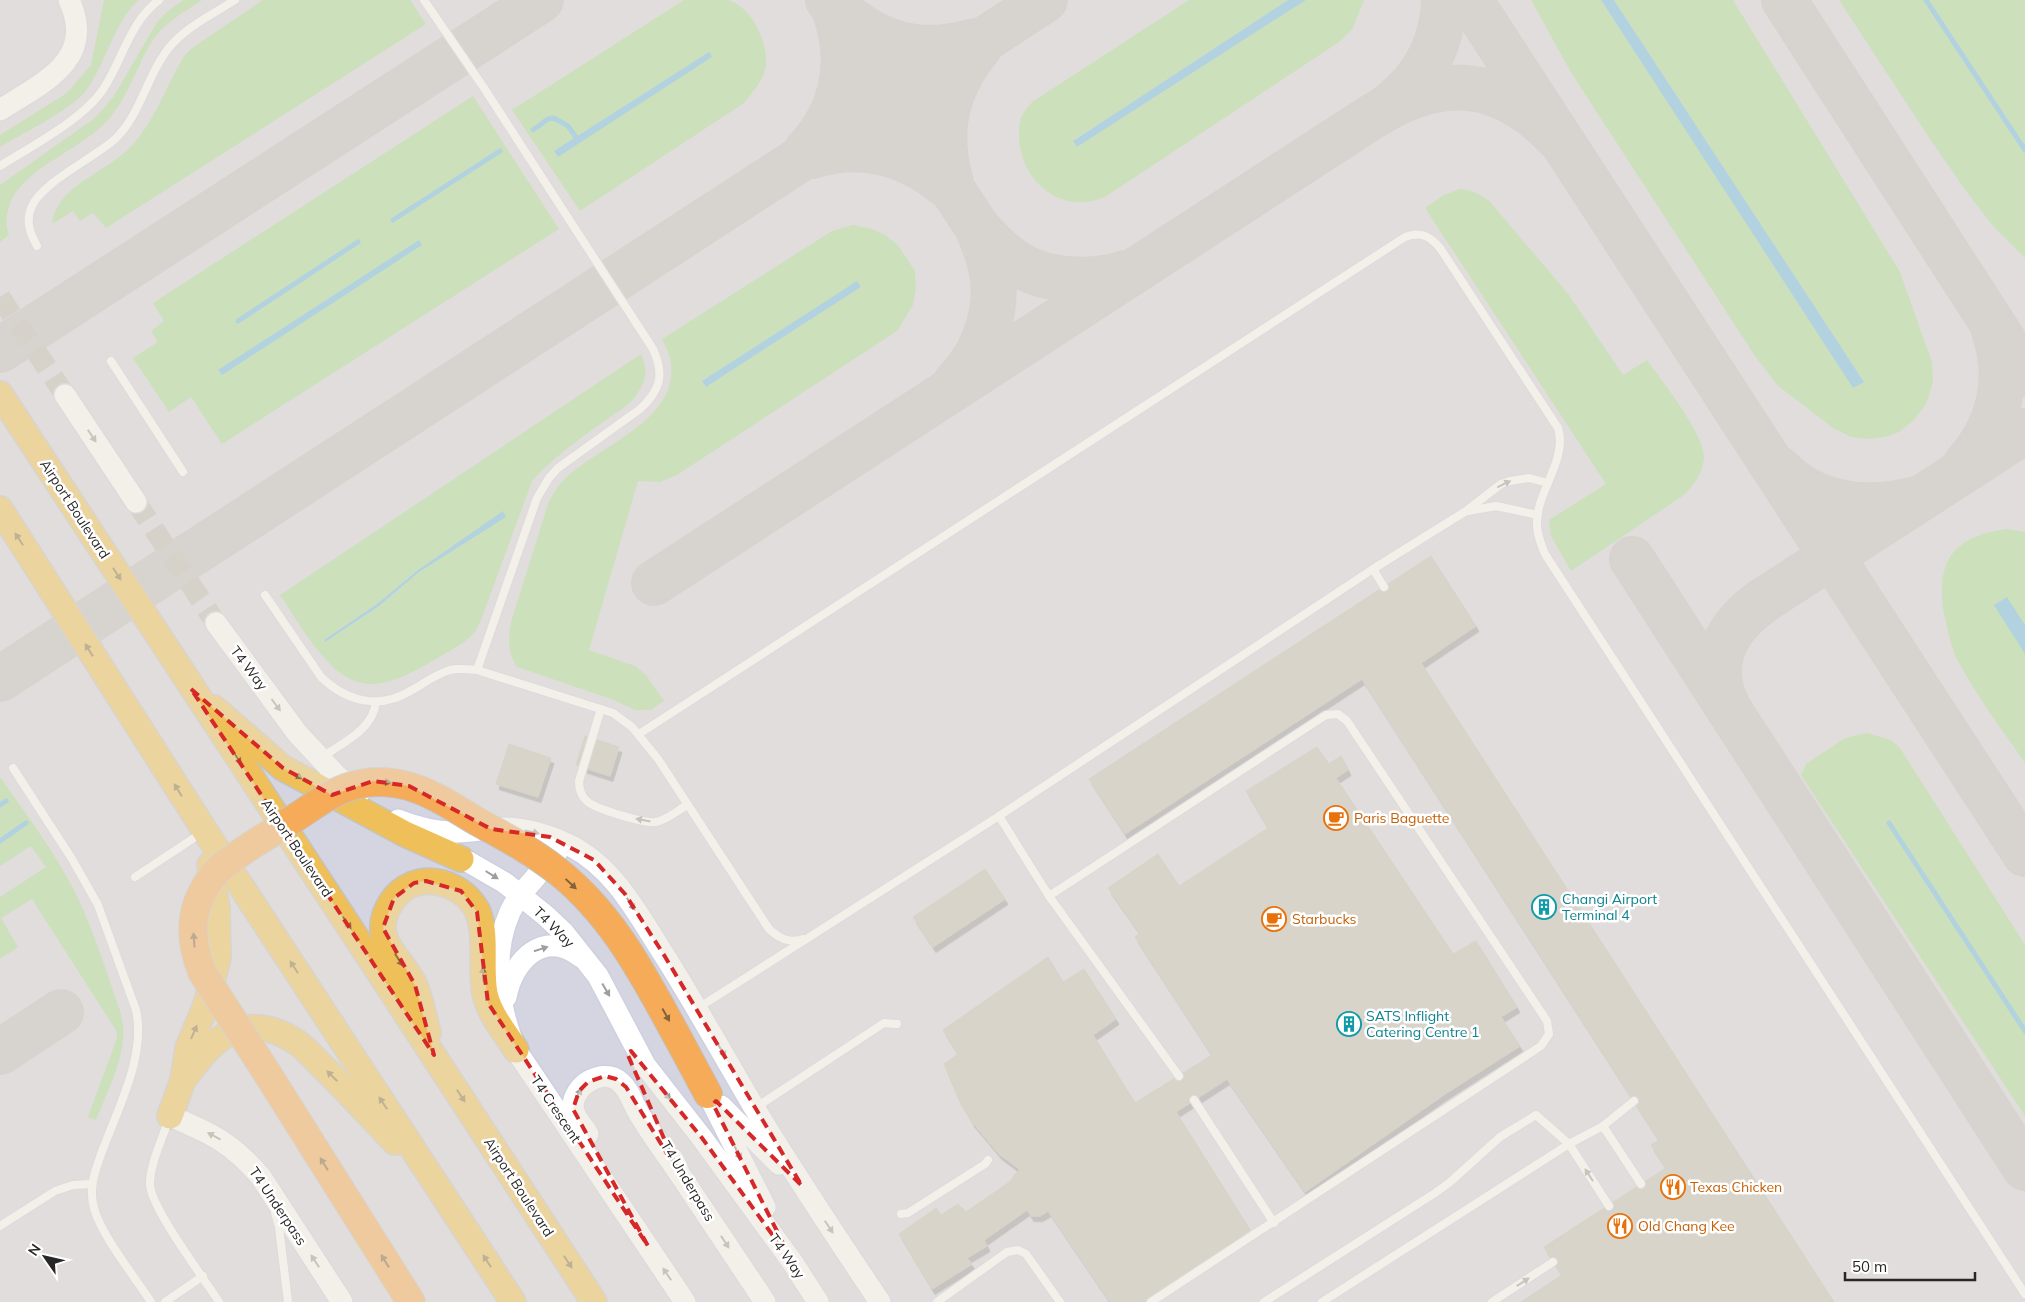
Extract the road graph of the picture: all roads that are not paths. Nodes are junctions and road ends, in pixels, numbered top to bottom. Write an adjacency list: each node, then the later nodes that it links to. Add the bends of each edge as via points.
1 (54, 0): 6 (main road, via 64,25 59,49 43,68)
2 (69, 0): 6 (main road, via 76,24 75,45 70,57 52,77)
3 (159, 0): 7 (lane, via 145,12 136,26 95,100 85,110)
4 (235, 0): 8 (lane, via 176,39 162,58 125,127 108,144 37,198 28,220)
5 (424, 0): 22 (lane, via 653,349 660,375 651,399 558,468 542,488)
6 (1, 102)
7 (0, 166)
8 (37, 246)
9 (112, 362): 12 (lane)
10 (0, 394): 23 (highway, Airport Boulevard, one-way to 23)
11 (65, 395): 14 (main road, one-way to 14)
12 (183, 472)
13 (1548, 483): 16 (lane, one-way to 13, via 1510,480 1528,478); 17 (lane); 26 (lane, via 1560,443 1558,428 1440,248 1428,236 1413,234 1388,247)
14 (136, 502)
15 (0, 509): 32 (highway, one-way to 15)
16 (1466, 511): 17 (lane, via 1496,506); 18 (lane)
17 (1538, 515): 70 (lane, via 1539,540 1563,582)
18 (1373, 569): 19 (lane); 30 (lane)
19 (1384, 587)
20 (265, 595): 24 (lane, via 320,677 349,697)
21 (216, 623): 27 (main road, T4 Way, one-way to 27)
22 (477, 670): 24 (lane, via 458,669 441,673 397,698); 25 (lane)
23 (191, 689): 34 (highway, one-way to 34, via 283,768 405,834); 45 (highway, Airport Boulevard, one-way to 45)
24 (376, 702): 27 (lane, via 373,715 363,728)
25 (601, 709): 26 (lane, via 624,720); 29 (lane, one-way to 25, via 654,822 593,806 582,797 579,781)
26 (639, 734): 29 (lane)
27 (320, 759): 31 (main road, T4 Way, via 354,790)
28 (13, 768): 57 (lane, via 98,905 140,1024 136,1055)
29 (687, 805): 38 (lane, via 769,929 788,941)
30 (999, 816): 37 (lane); 38 (lane)
31 (398, 820): 33 (main road, one-way to 33, via 436,831 506,828 550,837); 34 (main road, T4 Way)
32 (205, 831): 35 (lane); 47 (highway, one-way to 32, via 188,1048 206,1005 218,958 217,909); 60 (highway, one-way to 32)
33 (572, 847): 36 (main road, T4 Crescent, via 562,848 554,854); 40 (main road, one-way to 40, via 594,860 625,894)
34 (461, 859): 36 (main road, T4 Way, one-way to 36, via 505,883)
35 (135, 877)
36 (520, 896): 39 (main road, T4 Way, via 564,933); 41 (main road, T4 Crescent, via 504,928 501,946 500,991)
37 (1049, 896): 46 (lane); 64 (lane, via 1326,715 1338,714 1347,721 1547,1021 1549,1034 1541,1046)
38 (812, 936): 40 (lane)
39 (585, 960): 41 (main road, one-way to 39, via 506,995 515,969 532,951 557,945); 42 (main road, T4 Way, one-way to 42, via 598,976)
40 (698, 1009): 51 (main road, one-way to 51)
41 (504, 1017): 44 (main road, T4 Crescent)
42 (623, 1022): 56 (main road, T4 Underpass, via 643,1094); 68 (main road, T4 Way, one-way to 68, via 645,1065)
43 (897, 1024): 51 (lane, via 884,1023)
44 (516, 1050): 45 (highway, one-way to 45, via 488,1003 477,912 461,891 439,882 426,881 414,883 394,898 384,918 383,928 385,938 414,985); 66 (main road, T4 Crescent)
45 (434, 1055): 78 (highway, Airport Boulevard, one-way to 78)
46 (1179, 1076)
47 (183, 1080): 52 (highway); 60 (highway, one-way to 47, via 314,1058 295,1040 278,1032 255,1028 233,1031 205,1052)
48 (708, 1094): 59 (main road); 68 (main road, one-way to 68); 76 (highway, one-way to 48, bridge, via 202,972 192,937 198,902 217,872 234,858 351,786 374,781 409,786 427,793 556,870 590,902 625,944 640,968)
49 (1194, 1100): 64 (lane)
50 (1634, 1101): 53 (lane)
51 (754, 1108): 59 (main road)
52 (170, 1116): 61 (main road, T4 Underpass, one-way to 52, via 251,1166 227,1143); 69 (lane, via 151,1176 152,1195)
53 (1603, 1126): 54 (lane); 58 (lane)
54 (1568, 1144): 62 (lane, one-way to 54); 86 (lane, via 1536,1115 1500,1137 1435,1193); 87 (lane)
55 (988, 1160): 63 (lane, via 908,1213)
56 (679, 1172): 66 (main road, one-way to 56, via 600,1152 575,1116 574,1103 583,1086 605,1076 622,1083); 80 (main road, T4 Underpass, one-way to 80)
57 (92, 1184): 65 (lane, via 73,1185 55,1191); 71 (lane, via 91,1194 99,1222)
58 (1641, 1184)
59 (802, 1186): 82 (main road, one-way to 82)
60 (438, 1188): 77 (highway, one-way to 60)
61 (269, 1190): 74 (lane, via 278,1228); 75 (main road, T4 Underpass, one-way to 61)
62 (1609, 1206)
63 (901, 1214)
64 (1274, 1223): 85 (lane)
65 (0, 1226)
66 (648, 1246): 79 (main road, T4 Crescent, one-way to 66)
67 (1553, 1262): 88 (lane, one-way to 67)
68 (792, 1263): 81 (main road, T4 Way)
69 (203, 1276): 72 (lane); 73 (lane)
70 (2025, 1294)
71 (151, 1302)
72 (165, 1302)
73 (219, 1302)
74 (288, 1302)
75 (342, 1302)
76 (411, 1302)
77 (513, 1302)
78 (594, 1302)
79 (685, 1302)
80 (765, 1302)
81 (818, 1302)
82 (880, 1302)
83 (937, 1302): 84 (lane, via 1008,1252 1018,1250 1026,1254)
84 (1060, 1302)
85 (1151, 1302)
86 (1264, 1302)
87 (1322, 1302)
88 (1492, 1302)

